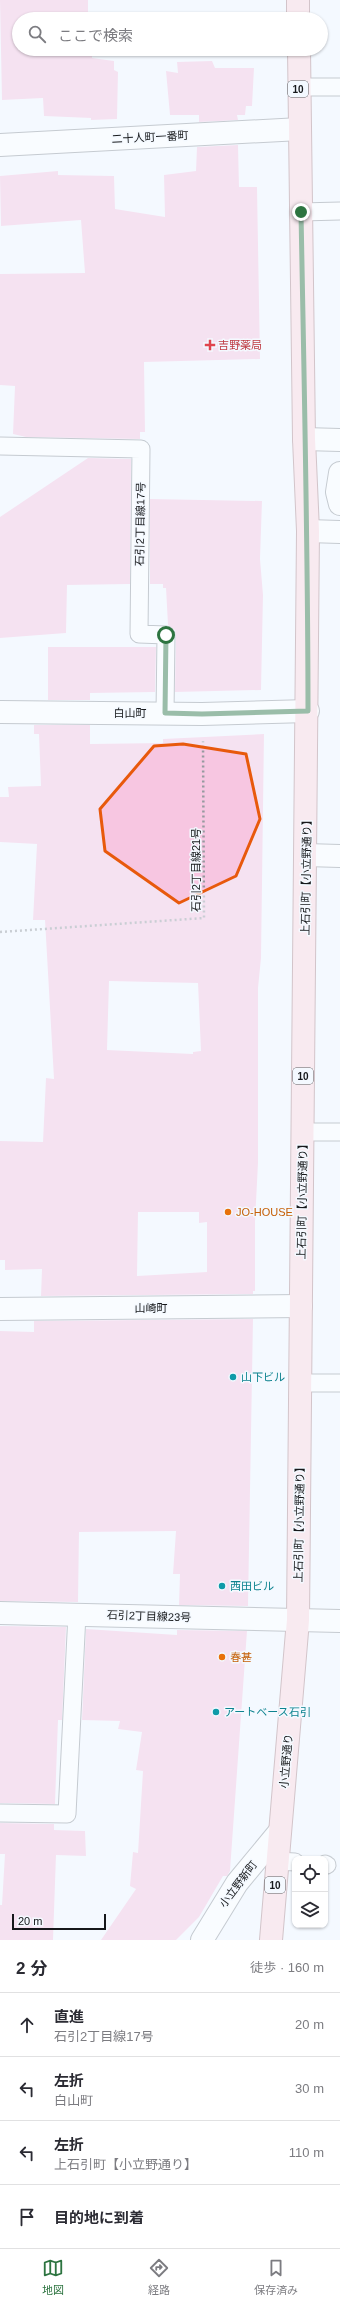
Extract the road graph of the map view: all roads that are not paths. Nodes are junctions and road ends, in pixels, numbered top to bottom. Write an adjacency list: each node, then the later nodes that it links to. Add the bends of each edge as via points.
1 (298, 0): 2 (main road)
2 (298, 12)
3 (298, 56): 4 (main road, 10)
4 (298, 87): 5 (lane); 6 (main road, 10)
5 (340, 87)
6 (300, 129): 7 (street, 二十人町一番町); 9 (main road, 上石引町【小立野通り】 / 10)
7 (0, 145)
8 (340, 211): 9 (lane)
9 (301, 212): 10 (main road, 上石引町【小立野通り】 / 10)
10 (304, 439): 11 (street); 15 (main road, 上石引町【小立野通り】 / 10)
11 (340, 440)
12 (0, 446): 19 (lane, 石引2丁目線17号, via 141,449 139,634 166,635)
13 (340, 473): 14 (street, via 337,492)
14 (340, 504)
15 (308, 531): 16 (street); 17 (main road, 上石引町【小立野通り】 / 10)
16 (340, 532)
17 (308, 711): 19 (street, 白山町); 20 (main road, 上石引町【小立野通り】 / 10)
18 (0, 712): 19 (street, 白山町)
19 (165, 713)
20 (306, 855): 21 (street); 22 (main road, 上石引町【小立野通り】 / 10)
21 (340, 856)
22 (303, 1132): 23 (lane); 24 (main road, 上石引町【小立野通り】 / 10)
23 (340, 1132)
24 (301, 1306): 25 (street, 山崎町); 26 (main road, 上石引町【小立野通り】 / 10)
25 (0, 1309)
26 (300, 1383): 27 (lane); 30 (main road, 上石引町【小立野通り】 / 10)
27 (340, 1383)
28 (0, 1612): 29 (street, 石引2丁目線23号)
29 (77, 1614): 30 (street, 石引2丁目線23号); 32 (lane, via 67,1814)
30 (298, 1620): 31 (street, 石引2丁目線23号); 33 (main road, 小立野通り / 10)
31 (340, 1621)
32 (0, 1813)
33 (280, 1831): 34 (main road, 10); 35 (street, 小立野新町)
34 (286, 1861): 39 (main road, 10)
35 (222, 1905): 36 (street, via 211,1897); 37 (street, 小立野新町); 38 (street, via 225,1907)
36 (186, 1940)
37 (202, 1940)
38 (218, 1940)
39 (271, 1940)

